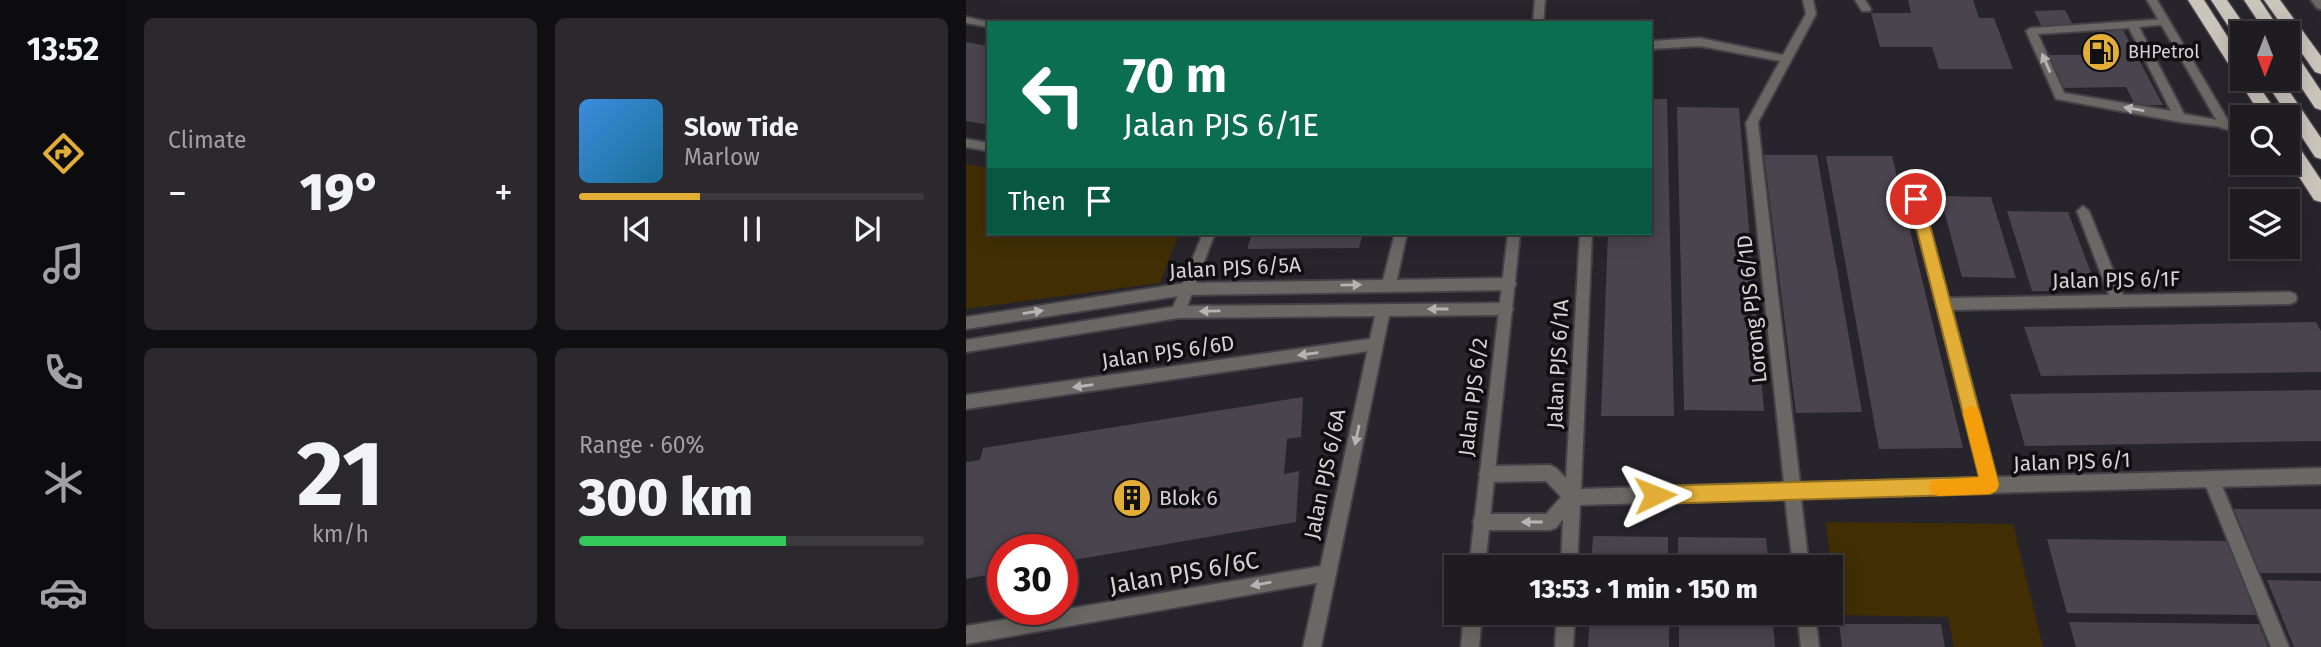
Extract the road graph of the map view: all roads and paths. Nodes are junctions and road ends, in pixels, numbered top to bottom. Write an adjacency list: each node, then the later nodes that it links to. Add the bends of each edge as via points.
1 (1540, 0): 11 (street)
2 (1808, 0): 19 (street, via 1811,14)
3 (2152, 0): 14 (street)
4 (2196, 0): 18 (highway)
5 (2219, 0): 12 (highway)
6 (2252, 0): 13 (highway)
7 (2272, 0): 20 (highway)
8 (2316, 0): 9 (street)
9 (2321, 6)
10 (966, 20): 15 (street)
11 (1538, 21)
12 (2233, 21)
13 (2266, 21)
14 (2165, 22): 16 (street); 27 (street)
15 (987, 24)
16 (2132, 24): 26 (street); 26 (street, one-way to 16, via 2060,96 2031,31)
17 (1652, 45): 19 (street, via 1700,41)
18 (2230, 53)
19 (1786, 59): 57 (street, Lorong PJS 6/1D, via 1752,123)
20 (2321, 68)
21 (2300, 72): 22 (highway)
22 (2307, 82): 24 (highway); 25 (highway)
23 (2280, 91): 31 (highway)
24 (2321, 98)
25 (2321, 104)
26 (2180, 118): 27 (street)
27 (2225, 125): 28 (street)
28 (2230, 126)
29 (966, 143): 30 (street)
30 (987, 147)
31 (2321, 152)
32 (2300, 163): 33 (highway)
33 (2321, 195)
34 (1916, 199): 45 (street)
35 (2083, 211): 44 (street)
36 (1208, 235): 42 (street)
37 (1401, 235): 40 (street)
38 (1514, 235): 41 (street, Jalan PJS 6/2)
39 (1586, 235): 58 (street, Jalan PJS 6/1A)
40 (1389, 284): 41 (street, Jalan PJS 6/5A); 42 (street, Jalan PJS 6/5A, one-way to 40)
41 (1509, 284): 46 (street, Jalan PJS 6/2)
42 (1185, 289): 48 (street); 49 (street, Jalan PJS 6/5A, one-way to 42)
43 (2290, 298): 44 (street, Jalan PJS 6/1F)
44 (2118, 301): 45 (street, Jalan PJS 6/1F)
45 (1943, 304): 56 (street)
46 (1506, 309): 47 (street, Jalan PJS 6/5A, one-way to 47); 53 (street, Jalan PJS 6/2)
47 (1383, 310): 48 (street, Jalan PJS 6/5A, one-way to 48); 50 (street, Jalan PJS 6/6A)
48 (1178, 312): 51 (street, Jalan PJS 6/5A)
49 (966, 323)
50 (1376, 344): 52 (street, Jalan PJS 6/6D, one-way to 52); 63 (street, Jalan PJS 6/6A, one-way to 63)
51 (966, 346)
52 (966, 402)
53 (1486, 474): 58 (street, via 1550,473); 59 (street, Jalan PJS 6/2)
54 (2321, 476): 55 (street, Jalan PJS 6/1)
55 (2211, 479): 56 (street, Jalan PJS 6/1); 72 (street)
56 (1990, 485): 57 (street, Jalan PJS 6/1)
57 (1793, 491): 58 (street, Jalan PJS 6/1); 62 (street, Lorong PJS 6/1D)
58 (1572, 497): 59 (street, one-way to 59, via 1550,522); 61 (street, Jalan PJS 6/1A)
59 (1481, 522): 60 (street, Jalan PJS 6/2)
60 (1478, 555)
61 (1570, 555)
62 (1800, 555)
63 (1328, 573): 67 (street, Jalan PJS 6/6C, one-way to 67); 68 (street, Jalan PJS 6/6A)
64 (1472, 625): 69 (street)
65 (1565, 625): 70 (street)
66 (1807, 625): 71 (street)
67 (966, 635)
68 (1312, 647)
69 (1471, 647)
70 (1564, 647)
71 (1810, 647)
72 (2280, 647)

